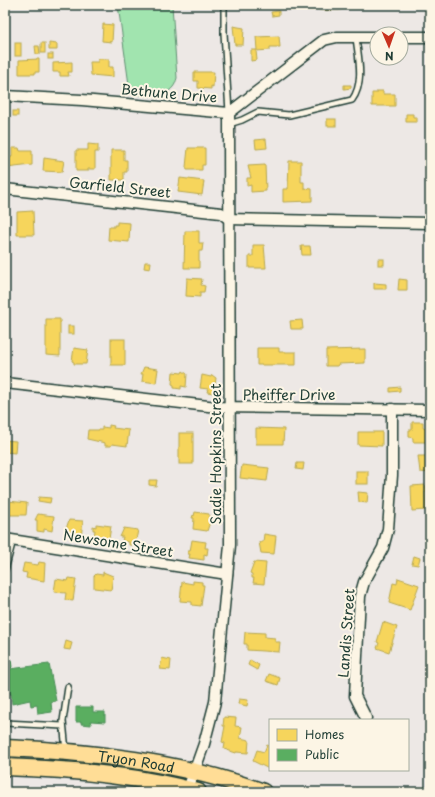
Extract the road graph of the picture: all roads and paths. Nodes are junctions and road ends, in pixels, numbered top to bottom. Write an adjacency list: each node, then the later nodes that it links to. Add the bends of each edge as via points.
1 (224, 5): 7 (lane)
2 (430, 36): 5 (street)
3 (356, 37): 4 (street, Bethune Drive); 7 (street, Bethune Drive, via 324,40); 8 (lane, via 359,82 352,100 289,115 258,112)
4 (369, 37)
5 (409, 37)
6 (5, 96): 7 (street, Bethune Drive)
7 (229, 113): 8 (street, Sadie Hopkins Street)
8 (229, 124): 10 (street, Sadie Hopkins Street)
9 (5, 189): 10 (street, Garfield Street, via 221,213)
10 (230, 219): 11 (street); 13 (street, Sadie Hopkins Street)
11 (430, 223)
12 (5, 383): 13 (street, Pheiffer Drive)
13 (229, 407): 14 (street, Pheiffer Drive); 18 (street, Sadie Hopkins Street, via 230,509)
14 (392, 409): 15 (street, Pheiffer Drive); 20 (street, Landis Street, via 392,475 387,539 364,582 360,596 355,696)
15 (430, 410)
16 (9, 540): 17 (lane); 18 (street, Newsome Street)
17 (5, 570)
18 (227, 574): 26 (street, Sadie Hopkins Street, via 215,702 204,744)
19 (68, 687): 22 (lane)
20 (366, 718)
21 (5, 723): 22 (lane)
22 (63, 726): 24 (lane, via 67,743)
23 (5, 748): 24 (main road, Tryon Road)
24 (66, 752): 26 (main road, Tryon Road, via 126,759)
25 (5, 766): 27 (main road, Tryon Road, via 86,772)
26 (193, 772): 27 (street, Sadie Hopkins Street); 28 (main road, Tryon Road)
27 (193, 791)
28 (264, 792)

